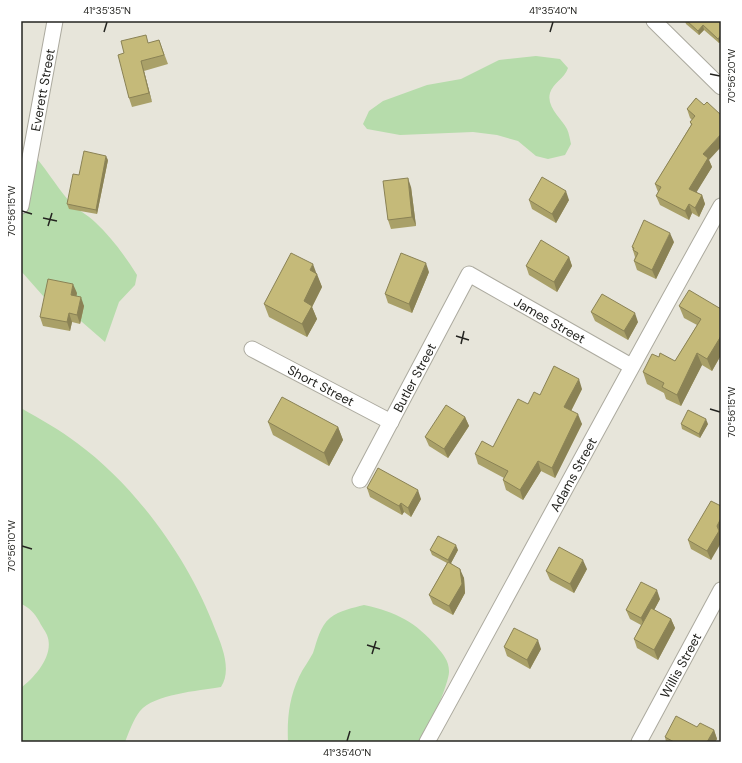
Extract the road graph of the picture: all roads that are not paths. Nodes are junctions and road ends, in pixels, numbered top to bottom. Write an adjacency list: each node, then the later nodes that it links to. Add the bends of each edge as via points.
1 (55, 21): 4 (street, Everett Street)
2 (654, 21): 3 (street)
3 (721, 87)
4 (21, 206)
5 (721, 206): 8 (street, Adams Street)
6 (469, 274): 8 (street, James Street); 9 (street, Butler Street)
7 (252, 349): 9 (street, Short Street)
8 (631, 366): 12 (street, Adams Street, via 572,480)
9 (391, 422): 10 (street, Butler Street)
10 (360, 480)
11 (721, 590): 13 (street, Willis Street)
12 (427, 742)
13 (639, 742)

